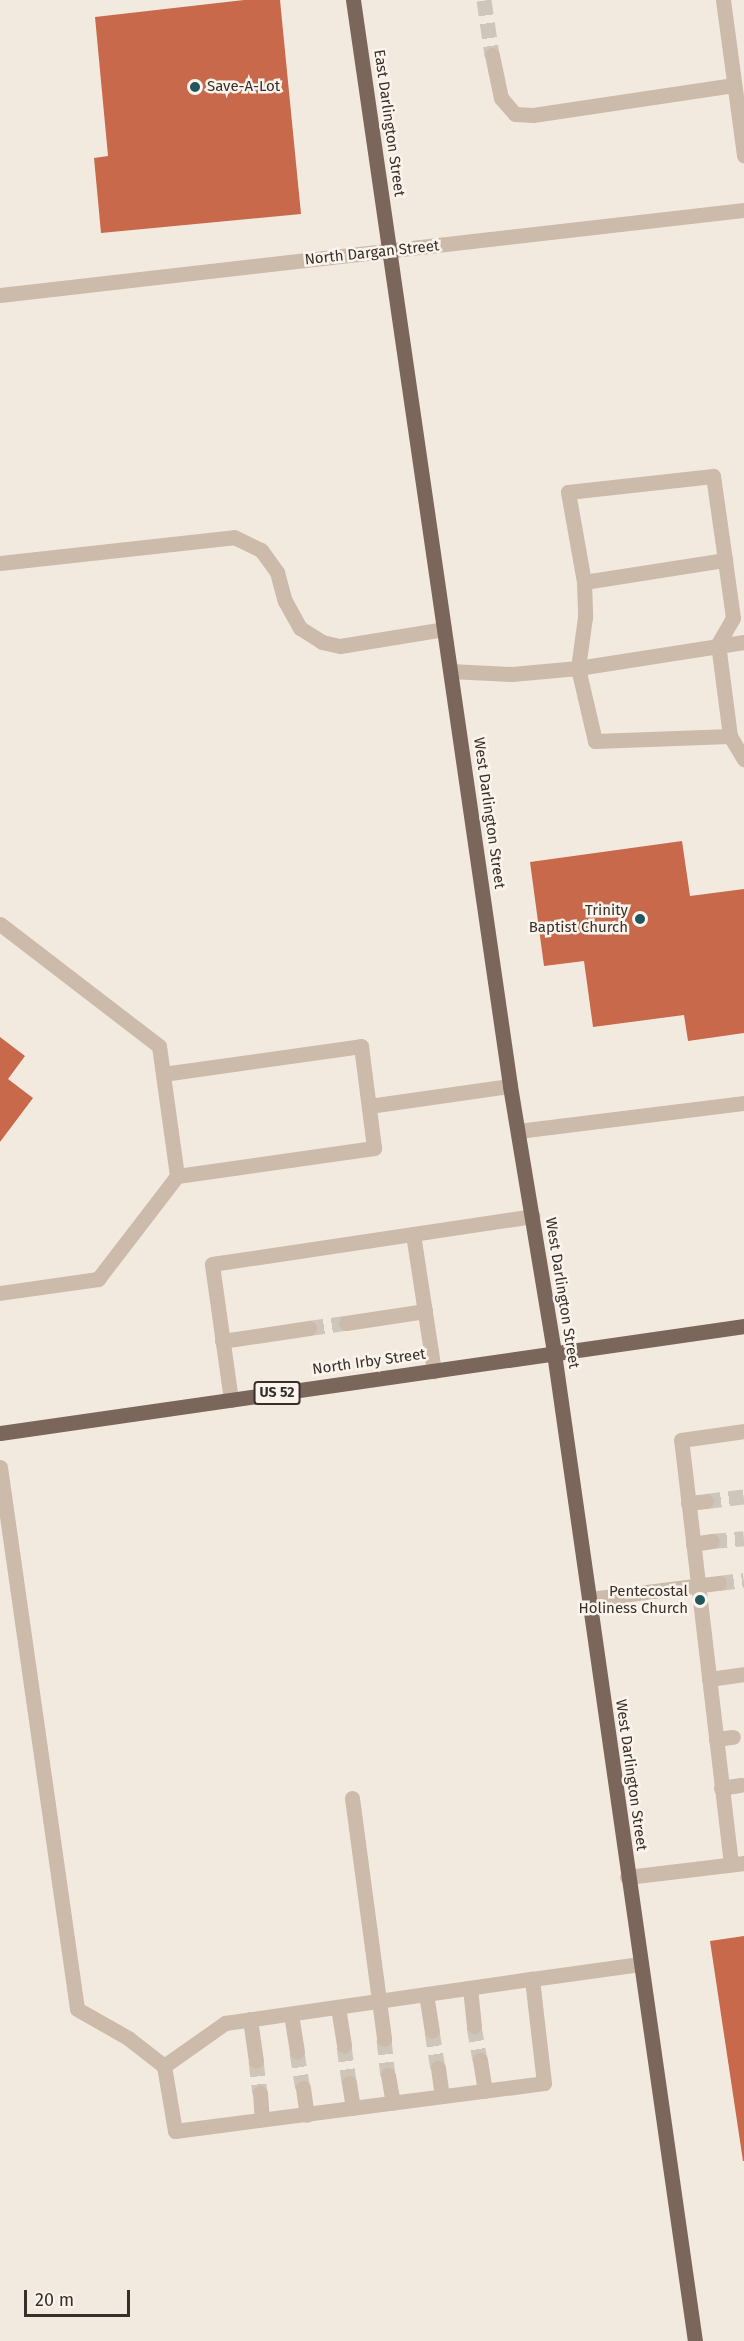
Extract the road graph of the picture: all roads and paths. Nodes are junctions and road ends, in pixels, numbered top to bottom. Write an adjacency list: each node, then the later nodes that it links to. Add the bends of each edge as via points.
1 (353, 0): 7 (main road, East Darlington Street)
2 (723, 0): 4 (street)
3 (492, 55): 4 (street, via 501,98 515,114 533,115)
4 (734, 85): 5 (street)
5 (744, 156)
6 (744, 210): 7 (street, North Dargan Street)
7 (390, 252): 8 (street, North Dargan Street); 12 (main road, West Darlington Street)
8 (0, 295)
9 (725, 560): 11 (street); 11 (street, via 713,476 568,492); 14 (street, via 733,618)
10 (0, 563): 12 (street, via 234,537 261,550 277,572 285,601 300,628 322,642 340,646)
11 (584, 582): 15 (street, via 585,617)
12 (444, 629): 16 (main road, West Darlington Street)
13 (744, 642): 14 (street)
14 (718, 644): 15 (street); 17 (street)
15 (578, 668): 16 (street, via 512,674); 17 (street, via 595,741)
16 (450, 671): 21 (main road, West Darlington Street)
17 (730, 736): 18 (street)
18 (744, 759)
19 (0, 924): 20 (street, via 159,1046)
20 (163, 1074): 23 (street, via 361,1046); 25 (street)
21 (510, 1086): 23 (street); 24 (main road, West Darlington Street)
22 (744, 1103): 24 (street)
23 (369, 1106): 25 (street, via 374,1149)
24 (518, 1131): 26 (main road, West Darlington Street)
25 (177, 1176): 28 (street, via 98,1279)
26 (532, 1216): 27 (street); 34 (main road, West Darlington Street)
27 (413, 1234): 29 (street); 33 (street, via 212,1264)
28 (0, 1293)
29 (425, 1311): 30 (street); 35 (street)
30 (346, 1323)
31 (744, 1326): 34 (main road, North Irby Street / US 52)
32 (309, 1328): 33 (street)
33 (222, 1341): 36 (street)
34 (555, 1353): 35 (main road, North Irby Street / US 52); 46 (main road, West Darlington Street)
35 (434, 1371): 36 (main road, North Irby Street / US 52)
36 (231, 1400): 38 (main road, North Irby Street / US 52)
37 (744, 1431): 41 (street, via 681,1440)
38 (0, 1433)
39 (0, 1467): 71 (street, via 77,2009 128,2038)
40 (706, 1501): 41 (street)
41 (688, 1503): 43 (street)
42 (712, 1542): 43 (street)
43 (693, 1544): 45 (street)
44 (719, 1583): 45 (street)
45 (698, 1585): 46 (street); 48 (street)
46 (590, 1599): 55 (main road, West Darlington Street)
47 (744, 1674): 48 (street)
48 (709, 1678): 50 (street)
49 (733, 1737): 50 (street)
50 (716, 1739): 52 (street)
51 (741, 1785): 52 (street)
52 (721, 1788): 54 (street)
53 (352, 1798): 60 (street)
54 (737, 1863): 55 (street)
55 (627, 1877): 56 (main road, West Darlington Street)
56 (640, 1964): 57 (street); 83 (main road, West Darlington Street)
57 (532, 1979): 58 (street); 76 (street, via 544,2084)
58 (470, 1988): 59 (street); 64 (street)
59 (426, 1994): 60 (street); 65 (street)
60 (379, 2001): 61 (street); 66 (street)
61 (338, 2007): 62 (street); 67 (street)
62 (291, 2014): 63 (street); 68 (street)
63 (250, 2019): 70 (street); 71 (street, via 225,2023)
64 (474, 2026)
65 (432, 2031)
66 (384, 2039)
67 (344, 2046)
68 (297, 2052)
69 (480, 2060): 76 (street)
70 (256, 2061)
71 (164, 2066): 82 (street, via 174,2131)
72 (438, 2068): 78 (street)
73 (388, 2075): 79 (street)
74 (349, 2083): 80 (street)
75 (303, 2088): 81 (street)
76 (485, 2091): 78 (street)
77 (260, 2093): 82 (street)
78 (442, 2096): 79 (street)
79 (393, 2103): 80 (street)
80 (353, 2108): 81 (street)
81 (307, 2115): 82 (street)
82 (262, 2120)
83 (695, 2341)

